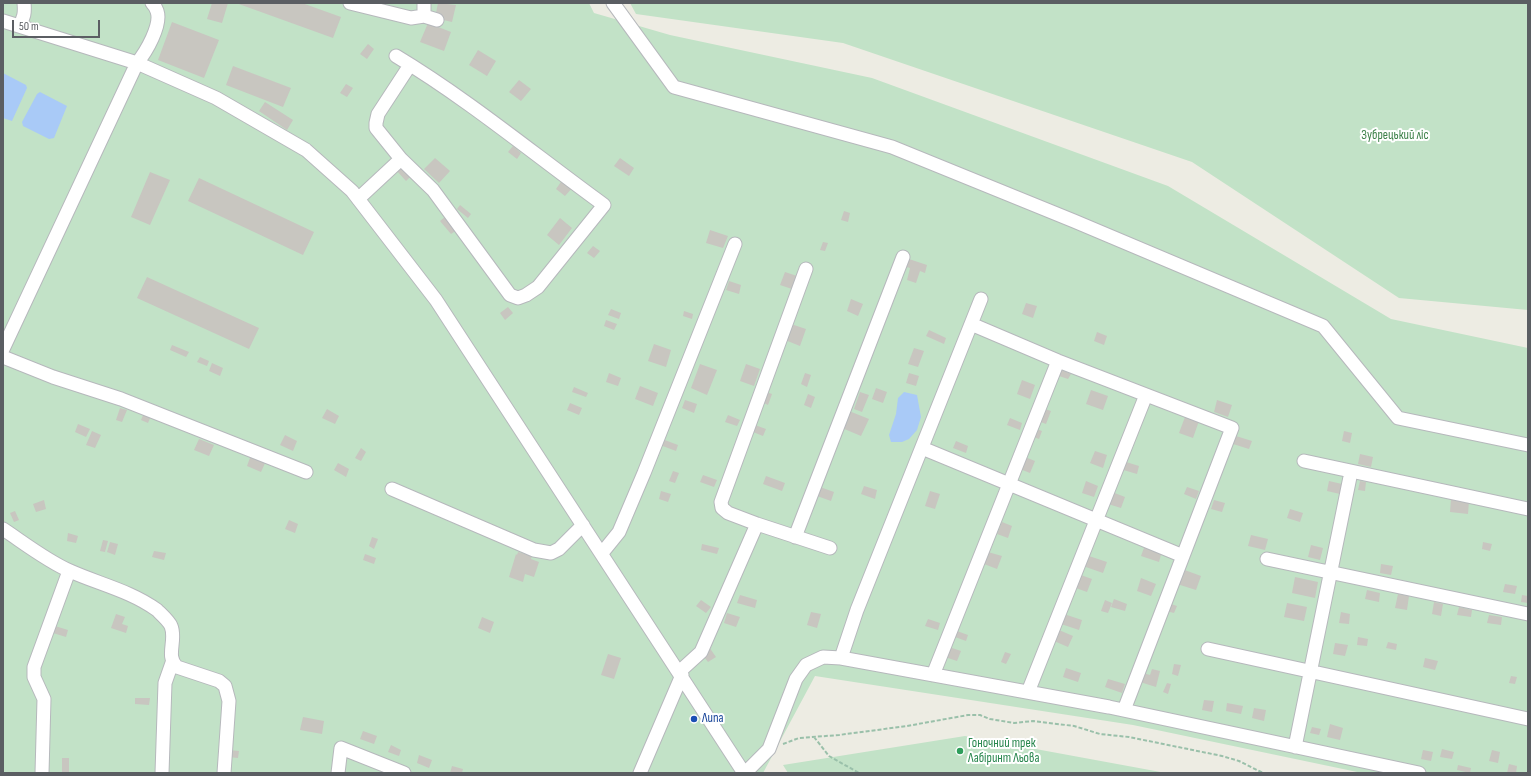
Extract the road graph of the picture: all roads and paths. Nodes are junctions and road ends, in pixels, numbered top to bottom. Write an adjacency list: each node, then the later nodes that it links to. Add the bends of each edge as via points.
1 (24, 3): 8 (street, via 25,13)
2 (350, 3): 5 (street, via 411,18)
3 (613, 3): 23 (street, via 674,86 892,146 1074,221 1323,326 1398,418)
4 (157, 6): 10 (street, via 158,26)
5 (424, 9): 6 (street)
6 (437, 20)
7 (3, 21): 8 (street)
8 (19, 26): 10 (street)
9 (396, 56): 11 (street)
10 (137, 63): 13 (street, via 216,98 306,150); 19 (street)
11 (410, 65): 12 (street, via 378,114 376,122 376,128); 12 (street, via 520,140 604,205 538,287 518,298 510,295 433,190)
12 (401, 159): 13 (street)
13 (358, 198): 33 (street, via 436,300)
14 (735, 244): 37 (street, via 619,532)
15 (903, 257): 35 (street)
16 (806, 269): 32 (street, via 721,502 722,508 728,513)
17 (981, 299): 18 (street)
18 (971, 324): 21 (street); 24 (street)
19 (3, 349)
20 (3, 357): 26 (street, via 53,377 121,399)
21 (1058, 361): 22 (street); 28 (street)
22 (1146, 395): 31 (street); 38 (street, via 1232,428)
23 (1528, 445)
24 (922, 448): 28 (street); 44 (street, via 856,610)
25 (1304, 460): 27 (street)
26 (306, 472)
27 (1351, 472): 30 (street); 41 (street)
28 (1009, 484): 31 (street); 48 (street)
29 (392, 489): 33 (street, via 534,550 551,553 559,549)
30 (1528, 509)
31 (1096, 520): 38 (street); 49 (street)
32 (756, 524): 35 (street); 47 (street, via 701,652)
33 (583, 525): 37 (street)
34 (3, 529): 40 (street)
35 (794, 536): 36 (street)
36 (830, 548)
37 (602, 553): 47 (street)
38 (1183, 556): 50 (street)
39 (1267, 559): 41 (street)
40 (69, 571): 45 (street, via 136,597 158,611 171,626); 55 (street, via 34,667 34,677 44,699)
41 (1330, 572): 42 (street); 46 (street)
42 (1528, 614)
43 (1208, 649): 46 (street)
44 (841, 658): 48 (street); 54 (street, via 823,657 806,666 796,679)
45 (172, 663): 56 (street, via 165,683); 57 (street, via 219,681 225,686 229,701)
46 (1310, 671): 51 (street); 53 (street)
47 (680, 673): 60 (street); 61 (street)
48 (933, 675): 49 (street)
49 (1028, 692): 50 (street)
50 (1124, 710): 53 (street)
51 (1528, 719)
52 (814, 737): 54 (path, via 799,738); 62 (path, via 829,756); 63 (path, via 980,715 1014,723 1033,721 1074,726 1100,734 1129,737 1222,756)
53 (1295, 747): 64 (street)
54 (769, 749): 61 (street)
55 (42, 773)
56 (162, 773)
57 (224, 773)
58 (338, 773): 59 (street, via 341,748)
59 (404, 773)
60 (640, 773)
61 (745, 773)
62 (859, 773)
63 (1263, 773)
64 (1419, 773)

